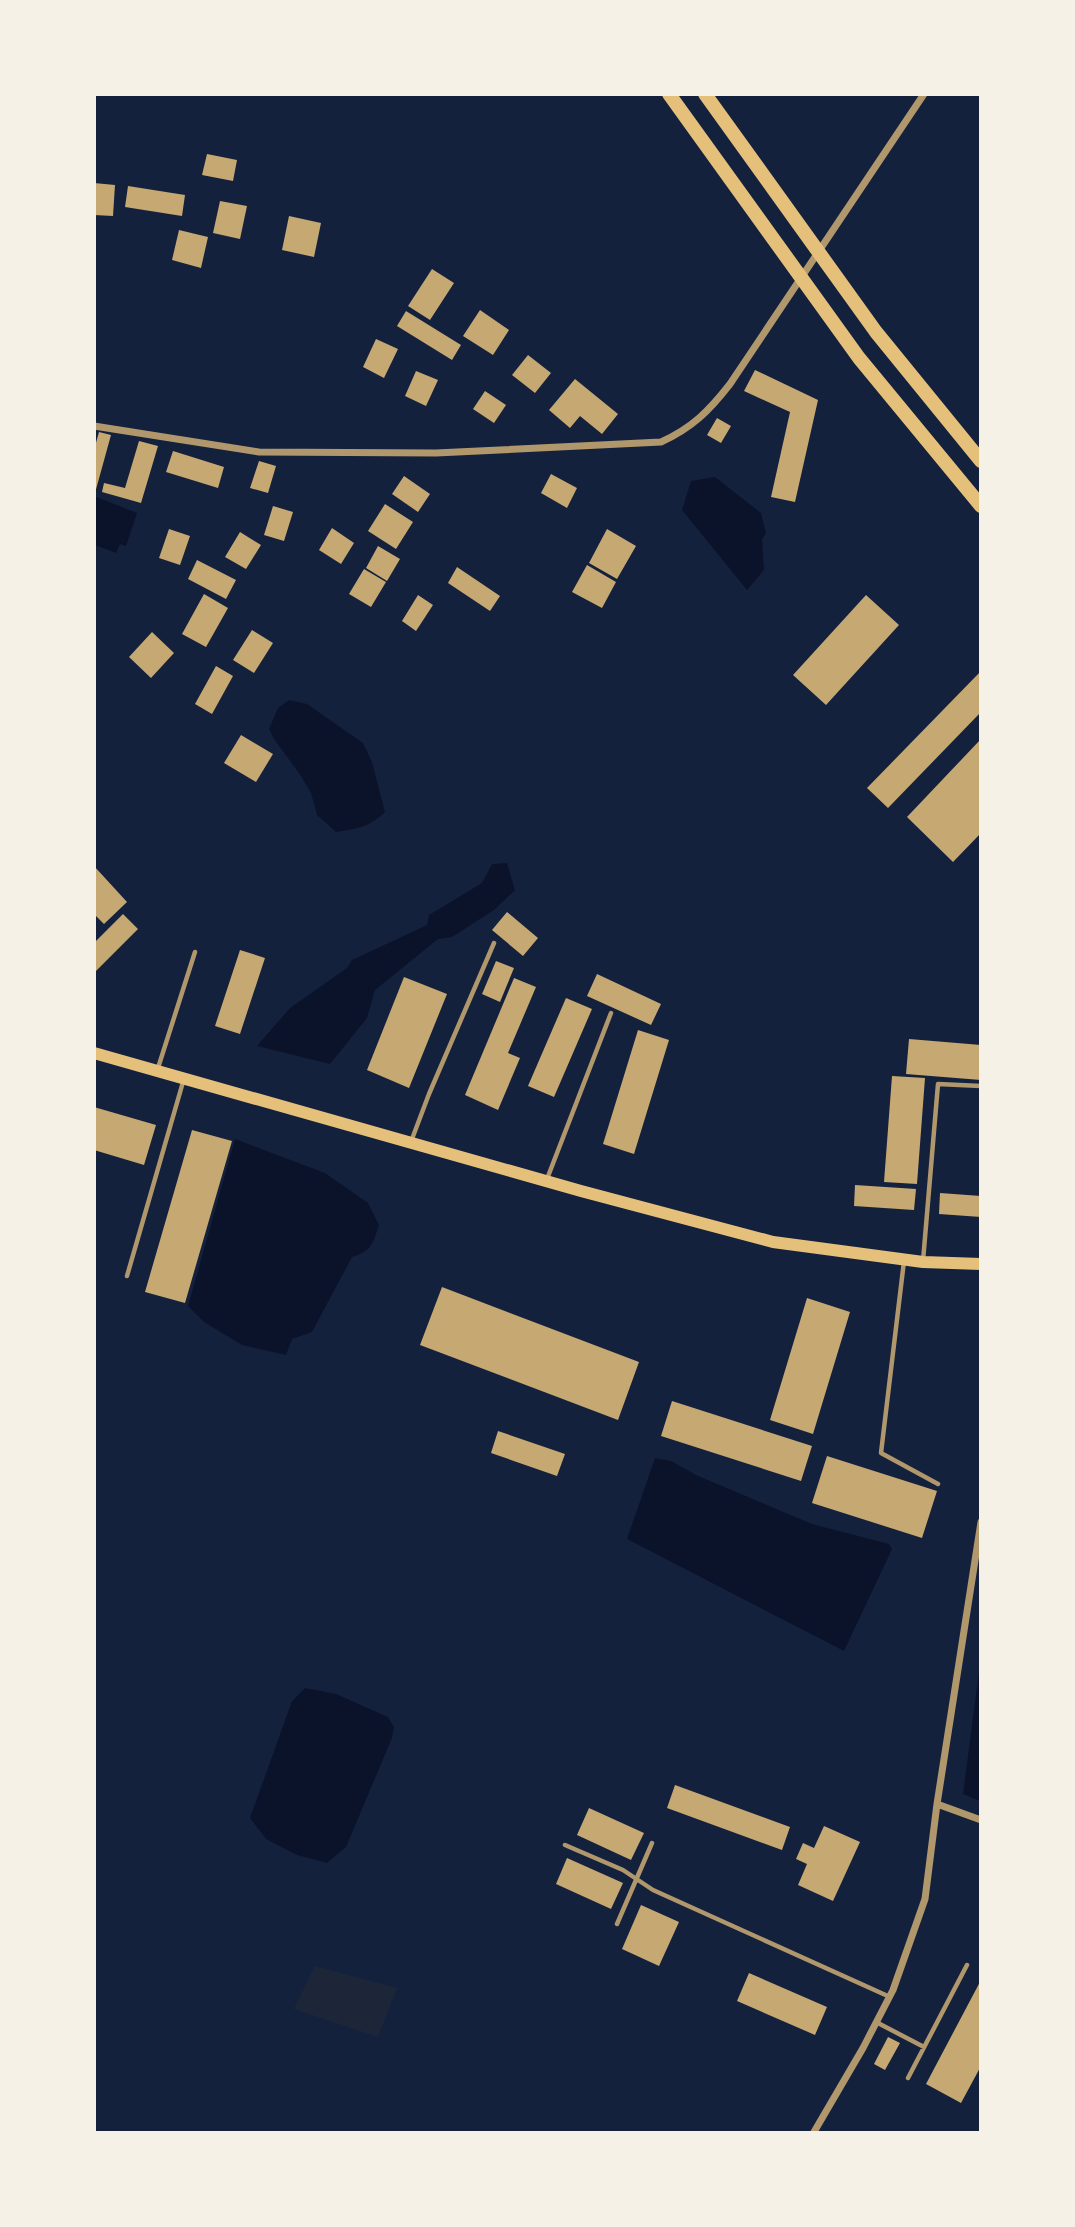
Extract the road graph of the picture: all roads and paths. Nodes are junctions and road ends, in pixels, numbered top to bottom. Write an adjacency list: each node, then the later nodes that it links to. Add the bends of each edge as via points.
1 (669, 94): 5 (highway)
2 (705, 94): 4 (highway)
3 (924, 94): 4 (street)
4 (820, 252): 5 (street); 7 (highway, via 876,332)
5 (802, 278): 6 (street, via 710,410 661,442 436,453 259,452); 8 (highway, via 867,369)
6 (94, 426)
7 (981, 461)
8 (981, 506)
9 (494, 943): 16 (lane)
10 (195, 952): 13 (lane)
11 (611, 1013): 17 (lane)
12 (94, 1053): 13 (main road)
13 (157, 1071): 14 (main road)
14 (184, 1078): 16 (main road); 21 (lane)
15 (981, 1086): 19 (lane, via 938,1084)
16 (411, 1143): 17 (main road)
17 (546, 1181): 18 (main road, via 773,1242)
18 (904, 1259): 19 (main road); 22 (lane, via 881,1453)
19 (923, 1262): 20 (main road)
20 (981, 1264)
21 (127, 1276)
22 (939, 1484)
23 (981, 1522): 24 (street)
24 (937, 1804): 25 (street); 31 (street, via 925,1899)
25 (981, 1819)
26 (652, 1843): 28 (lane)
27 (565, 1845): 28 (lane)
28 (636, 1879): 29 (lane); 31 (lane)
29 (617, 1924)
30 (967, 1965): 33 (lane)
31 (890, 1997): 32 (street)
32 (876, 2022): 33 (lane); 35 (street)
33 (924, 2047): 34 (lane)
34 (908, 2078)
35 (814, 2133)

